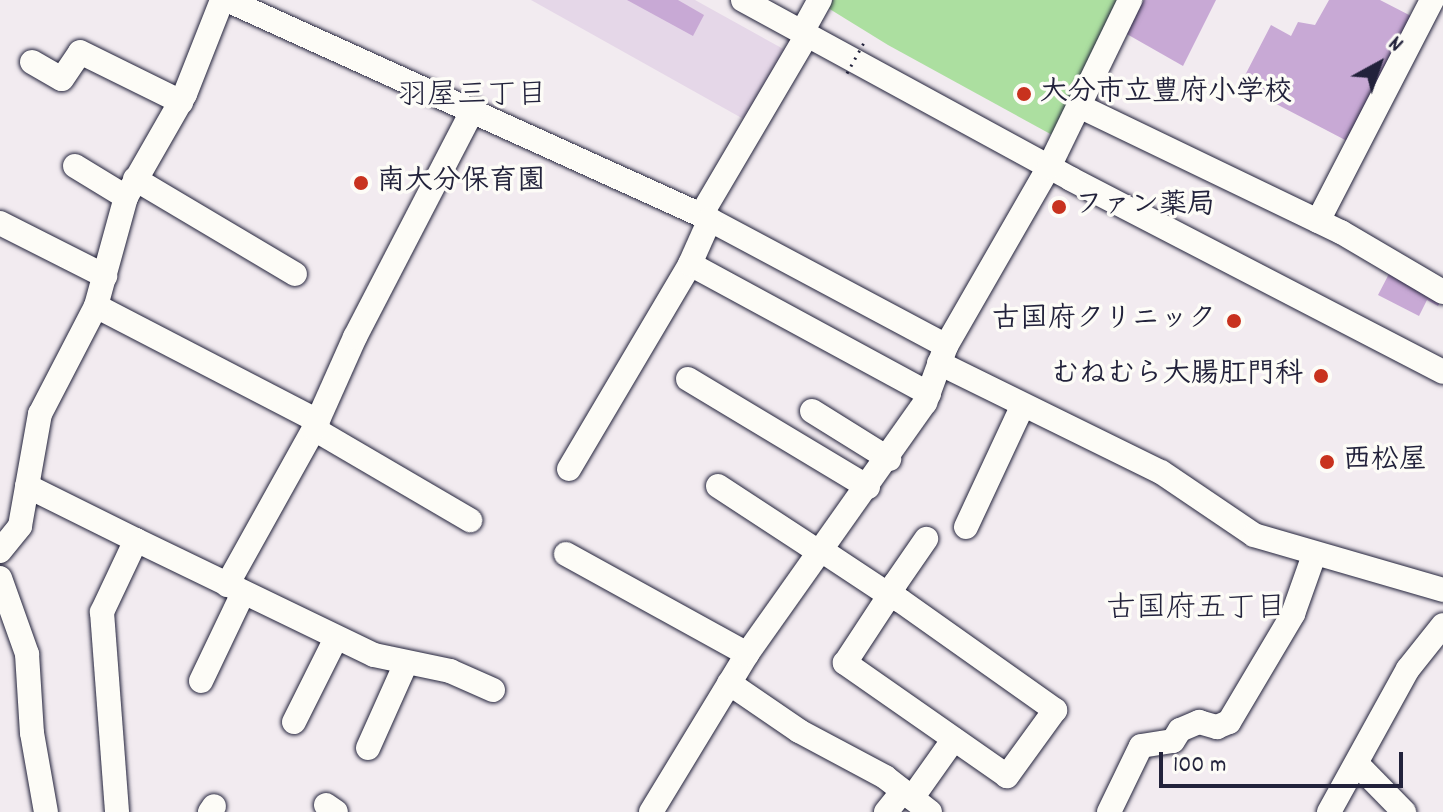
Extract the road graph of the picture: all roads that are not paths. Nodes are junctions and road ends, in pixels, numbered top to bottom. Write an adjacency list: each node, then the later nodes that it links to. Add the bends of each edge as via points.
1 (224, 0): 8 (street); 10 (street)
2 (743, 0): 6 (street)
3 (820, 0): 6 (street)
4 (1130, 0): 9 (street)
5 (1432, 0): 15 (street)
6 (805, 34): 12 (street); 14 (street)
7 (32, 62): 8 (street, via 62,79 80,52)
8 (181, 102): 13 (street)
9 (1079, 106): 12 (street); 15 (street)
10 (473, 109): 14 (street); 28 (street, via 355,337)
11 (75, 166): 13 (street)
12 (1049, 167): 22 (street); 23 (street)
13 (130, 188): 18 (street); 19 (street)
14 (706, 217): 17 (street); 22 (street)
15 (1318, 221): 20 (street)
16 (0, 223): 19 (street)
17 (690, 264): 25 (street); 30 (street)
18 (295, 274)
19 (105, 276): 21 (street)
20 (1443, 292)
21 (96, 306): 28 (street); 31 (street, via 47,393)
22 (942, 355): 25 (street); 26 (street)
23 (1443, 372)
24 (688, 379): 33 (street)
25 (929, 394): 29 (street)
26 (1022, 407): 35 (street); 41 (street, via 1161,472 1246,532)
27 (812, 411): 29 (street)
28 (316, 425): 34 (street); 43 (street)
29 (889, 459): 33 (street)
30 (569, 469)
31 (27, 486): 37 (street); 38 (street, via 20,526)
32 (718, 486): 39 (street)
33 (868, 487): 39 (street)
34 (470, 520)
35 (966, 527)
36 (926, 539): 45 (street)
37 (136, 540): 43 (street); 59 (street, via 102,612)
38 (0, 551)
39 (820, 551): 45 (street); 48 (street)
40 (566, 554): 48 (street)
41 (1314, 555): 44 (street); 62 (street, via 1293,614 1229,722 1217,727 1199,722 1180,730 1173,741 1141,746)
42 (0, 578): 58 (street, via 27,654 32,733)
43 (235, 589): 47 (street); 50 (street)
44 (1443, 590)
45 (889, 595): 54 (street, via 845,663); 54 (street, via 1055,710 1007,776)
46 (1443, 625): 56 (street, via 1408,669)
47 (336, 638): 49 (street); 53 (street)
48 (747, 654): 51 (street)
49 (406, 663): 52 (street, via 450,671); 55 (street)
50 (201, 681)
51 (729, 683): 57 (street); 60 (street)
52 (493, 690)
53 (294, 722)
54 (954, 739): 57 (street)
55 (368, 748)
56 (1358, 765): 63 (street); 64 (street)
57 (915, 800): 61 (street)
58 (46, 812)
59 (117, 812)
60 (651, 812)
61 (886, 812)
62 (1109, 812)
63 (1329, 812)
64 (1404, 812)

